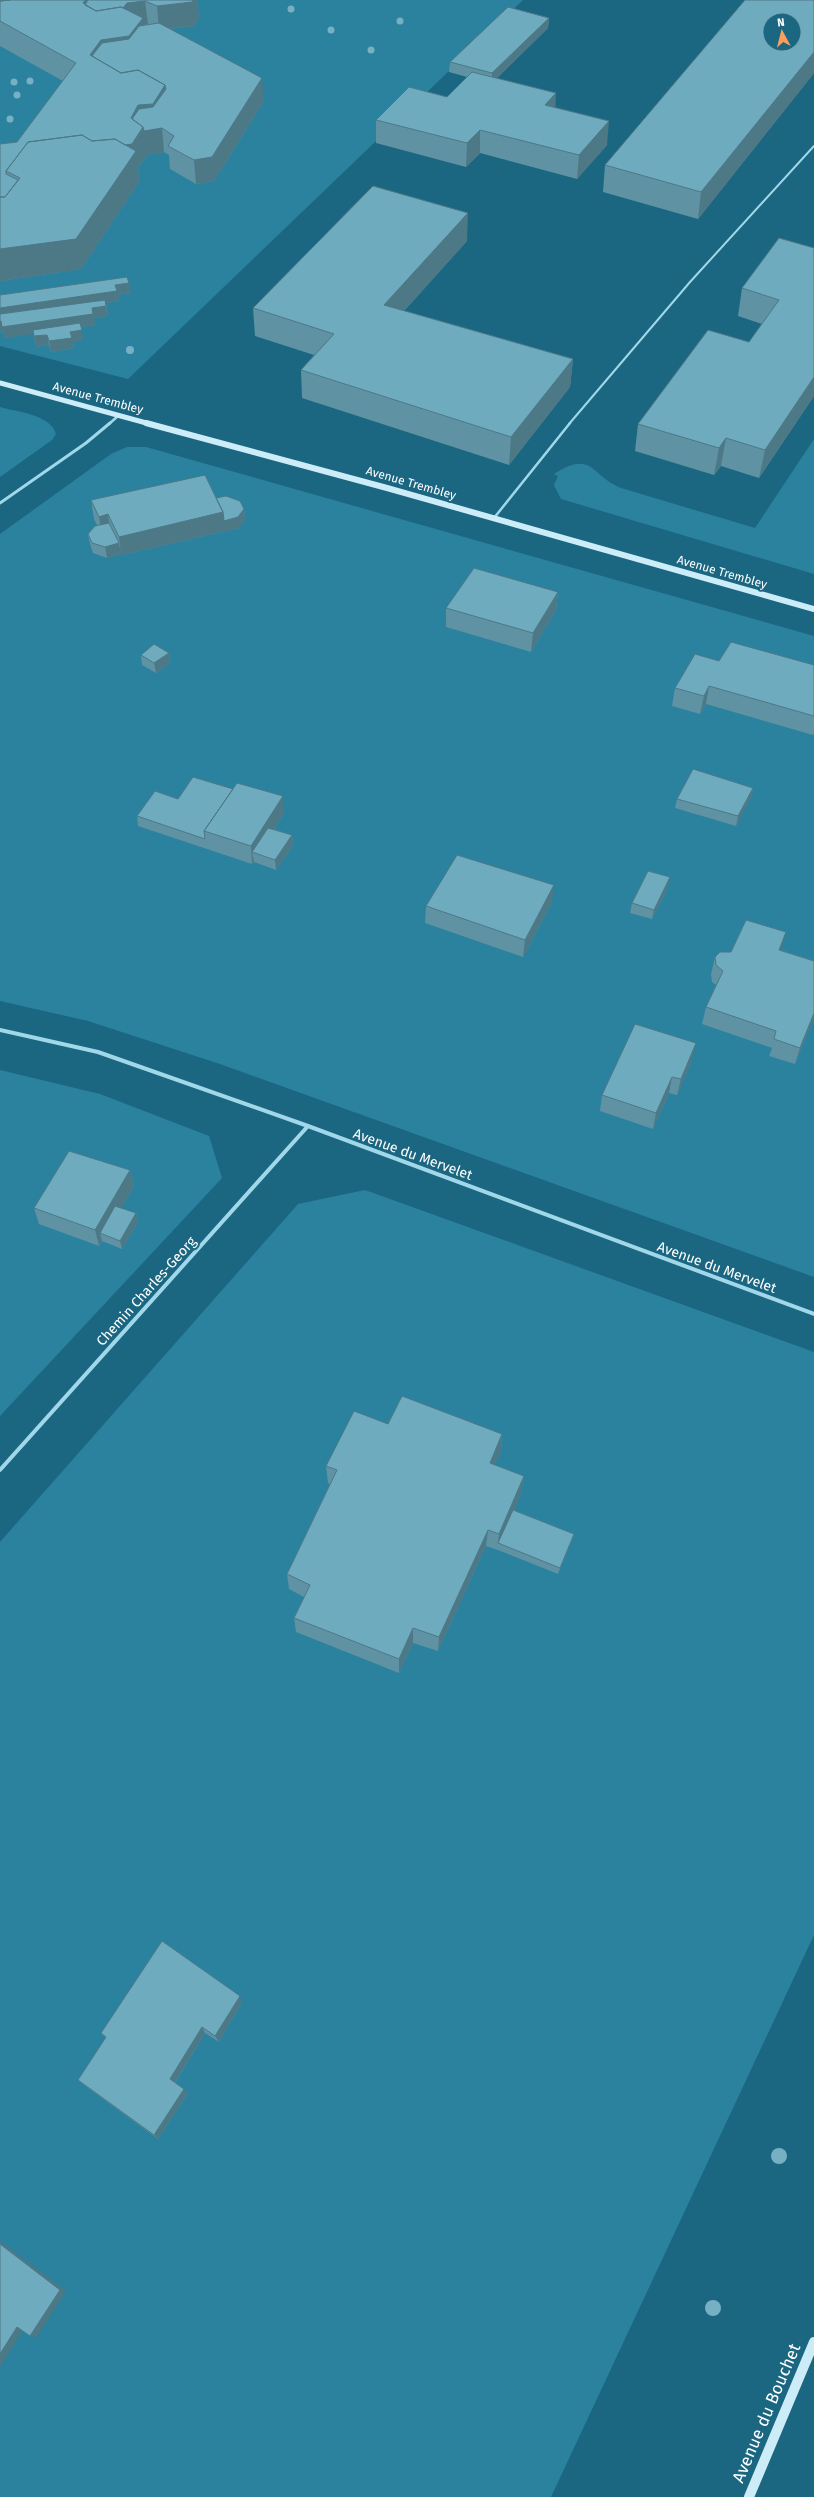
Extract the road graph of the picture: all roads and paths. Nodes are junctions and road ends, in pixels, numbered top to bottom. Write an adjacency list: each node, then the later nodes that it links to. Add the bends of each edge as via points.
1 (814, 146): 5 (lane, via 747,218 571,419)
2 (0, 383): 3 (street, Avenue Trembley)
3 (118, 416): 4 (street, via 86,443); 5 (street, Avenue Trembley)
4 (0, 503)
5 (494, 518): 6 (street, Avenue Trembley)
6 (814, 609)
7 (0, 1030): 8 (street, Avenue du Mervelet, via 98,1052)
8 (308, 1126): 9 (street, Avenue du Mervelet); 10 (street, Chemin Charles-Georg)
9 (814, 1314)
10 (0, 1470)
11 (814, 2342): 12 (street, Avenue du Bouchet)
12 (750, 2497)

